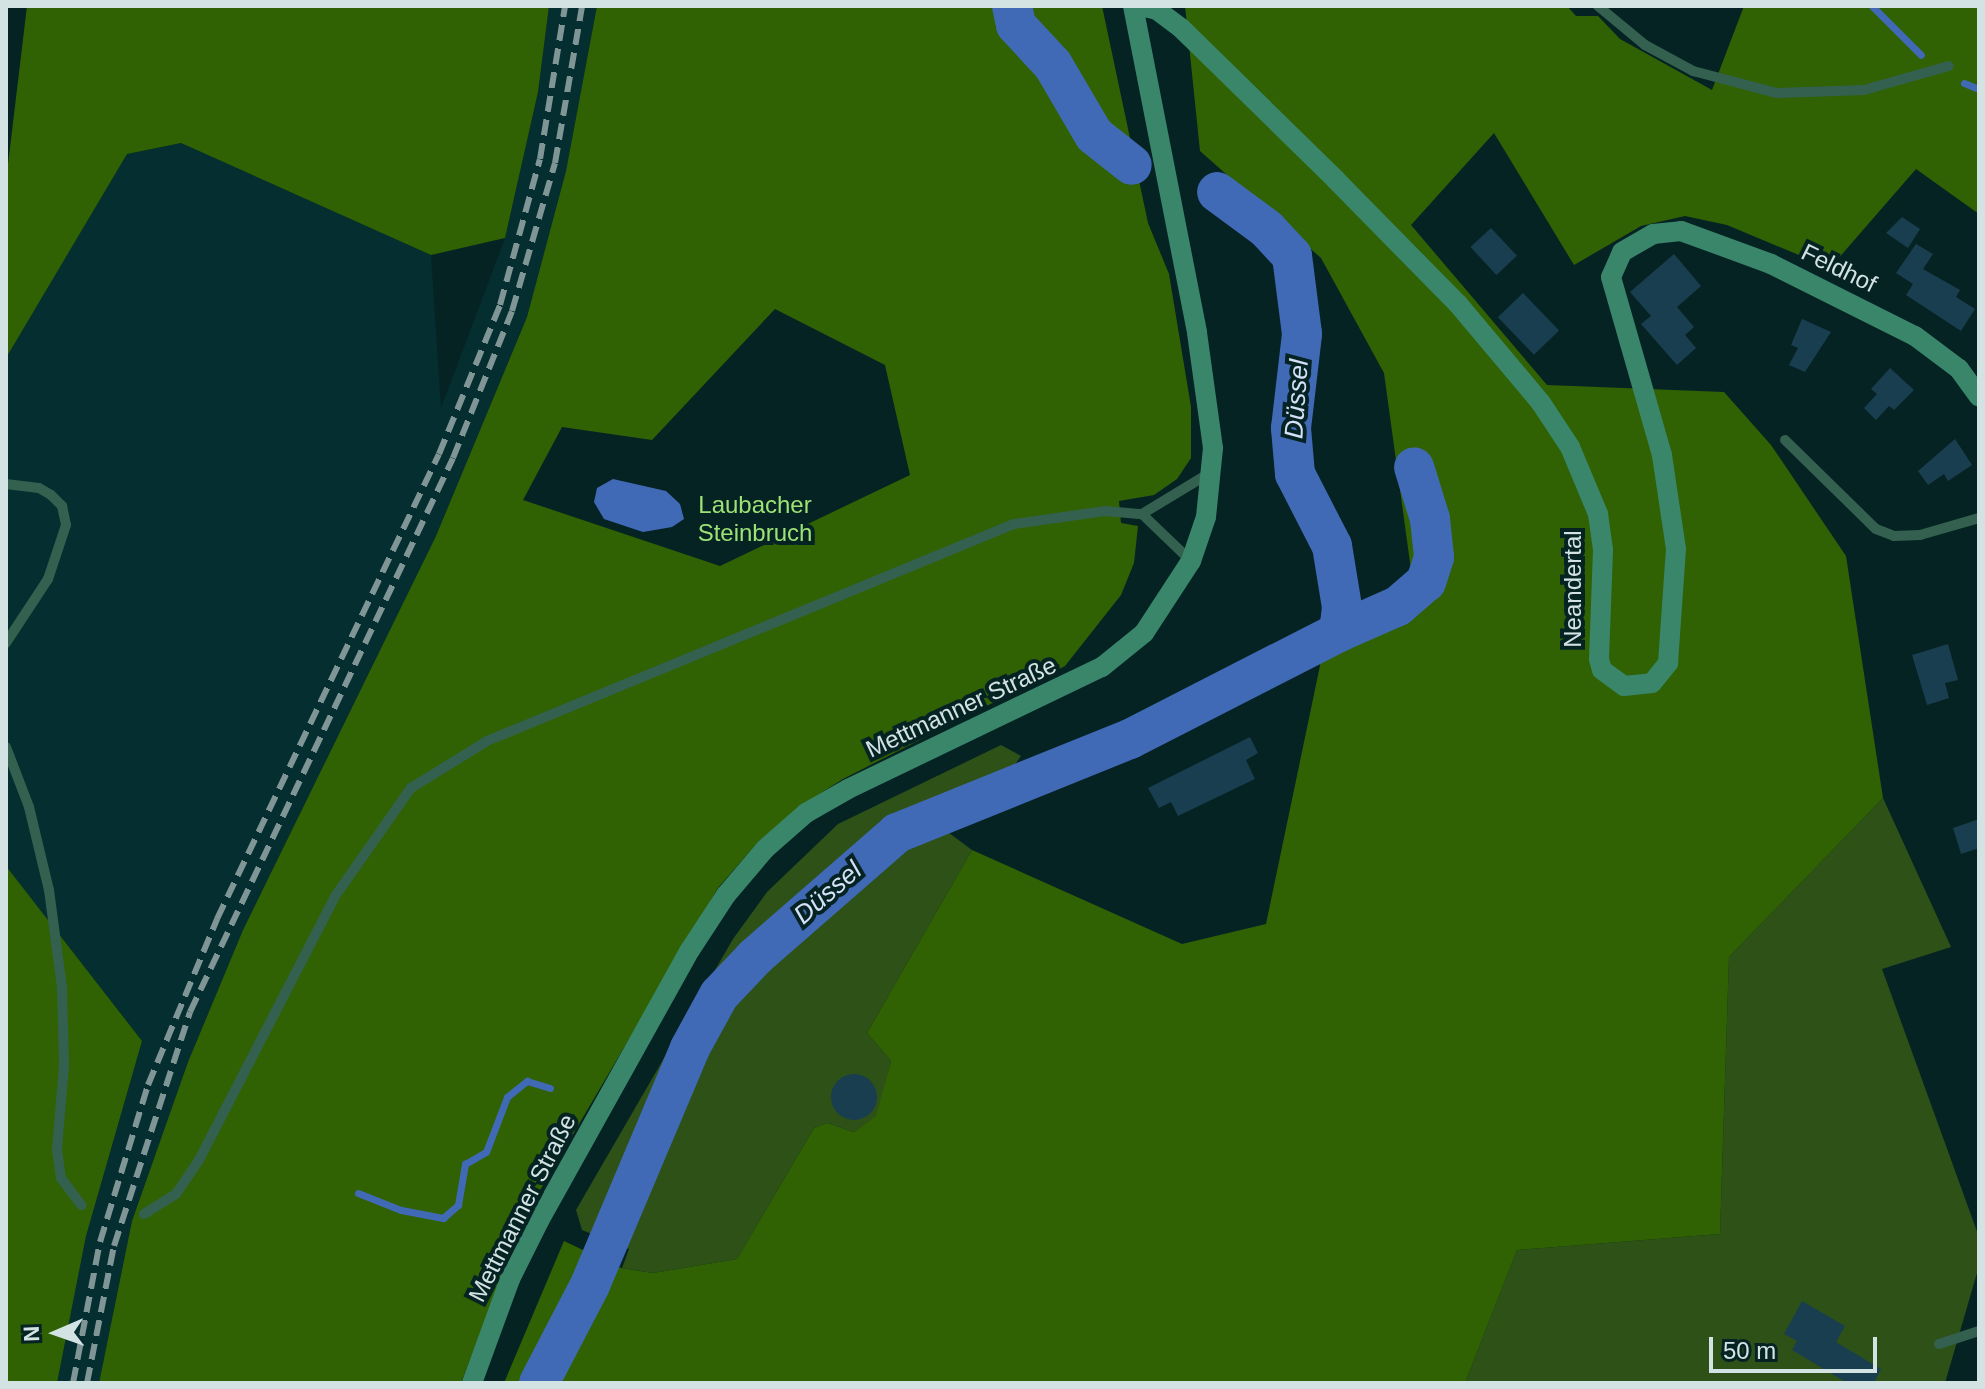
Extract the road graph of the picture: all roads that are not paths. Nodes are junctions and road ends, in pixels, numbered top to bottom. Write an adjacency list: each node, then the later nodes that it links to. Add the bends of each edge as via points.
1 (1133, 6): 8 (main road, Mettmanner Straße, via 1207,393)
2 (1140, 6): 5 (main road, Neandertal, via 1157,10 1181,28 1270,114 1458,304 1541,403 1570,447 1598,514 1602,670 1631,688 1652,683 1668,663 1676,549 1662,455 1611,277 1622,252)
3 (1598, 6): 4 (lane, via 1645,45 1693,71 1777,93 1864,90)
4 (1949, 66)
5 (1653, 234): 6 (main road, Feldhof, via 1694,233 1835,295 1915,336 1959,369)
6 (1979, 397)
7 (1785, 440): 11 (lane, via 1876,529 1894,536 1920,535)
8 (1213, 470): 10 (lane, via 1166,504); 12 (main road, Mettmanner Straße, via 1206,517)
9 (6, 484): 13 (lane, via 51,495 62,506 66,525 48,579)
10 (1142, 514): 12 (lane); 16 (lane, via 1067,514 971,539 487,741 411,788 336,895 199,1160 176,1194)
11 (1979, 518)
12 (1191, 561): 19 (main road, Mettmanner Straße, via 1144,633 1102,667 848,789 806,813 765,849 690,950 539,1221 510,1279)
13 (6, 643)
14 (6, 747): 15 (lane, via 29,807 49,890 62,988 64,1066 57,1150 61,1178)
15 (81, 1205)
16 (144, 1214)
17 (1979, 1331): 18 (lane)
18 (1939, 1344)
19 (472, 1383)

